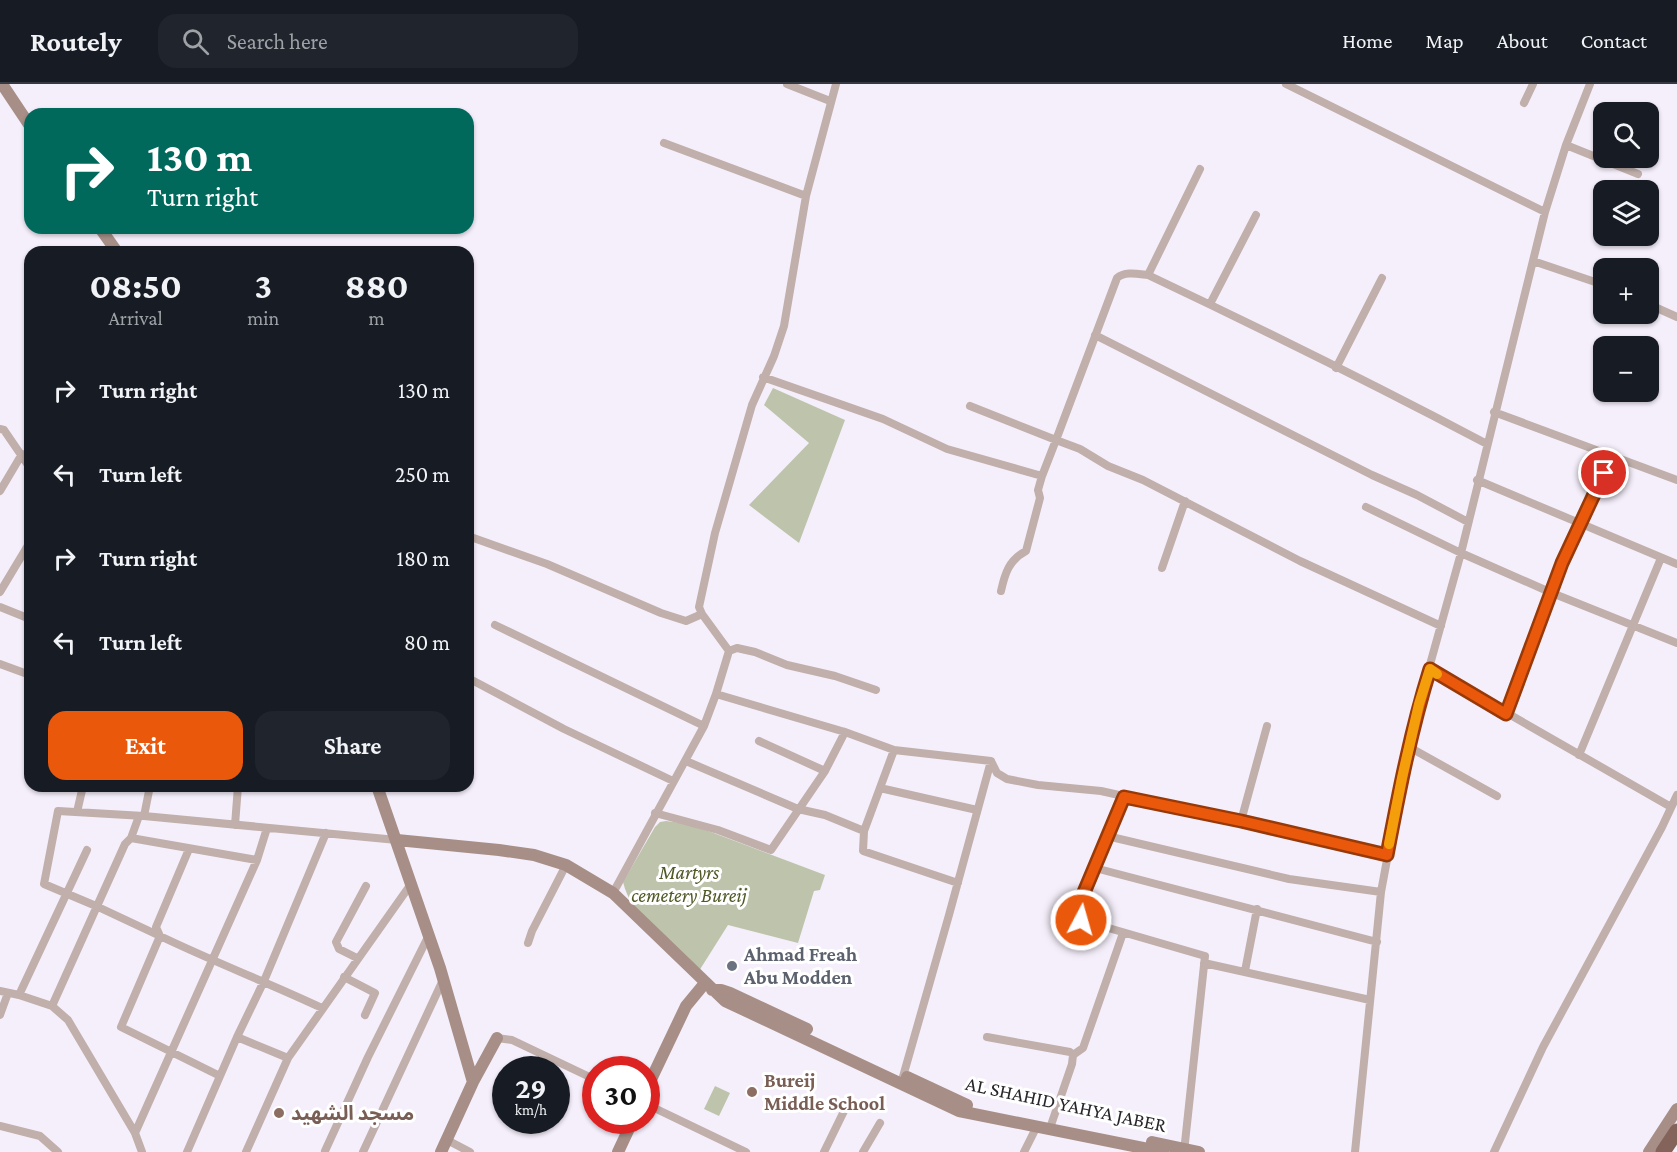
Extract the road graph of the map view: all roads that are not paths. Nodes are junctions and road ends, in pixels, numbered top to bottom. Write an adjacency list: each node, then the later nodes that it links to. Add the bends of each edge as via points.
1 (2, 84): 9 (street)
2 (787, 84): 7 (street)
3 (836, 84): 7 (street)
4 (1286, 84): 15 (street)
5 (1533, 84): 8 (street)
6 (1588, 85): 11 (street)
7 (830, 101): 14 (street)
8 (1524, 103)
9 (24, 117)
10 (664, 143): 14 (street)
11 (1566, 145): 13 (street); 15 (street)
12 (1200, 169): 18 (street)
13 (1638, 174)
14 (806, 196): 26 (street, via 784,326)
15 (1545, 212): 17 (street)
16 (1256, 215): 21 (street)
17 (1533, 261): 20 (street); 28 (street)
18 (1148, 275): 21 (street); 24 (street, via 1121,274 1117,278)
19 (1382, 278): 25 (street)
20 (1593, 281)
21 (1210, 304): 25 (street)
22 (1659, 309): 23 (street)
23 (1677, 317)
24 (1095, 335): 30 (street); 41 (street)
25 (1336, 368): 31 (street)
26 (764, 377): 35 (street, via 883,419 947,449); 53 (street, via 752,405 715,533 699,607)
27 (970, 406): 30 (street)
28 (1494, 412): 31 (street); 33 (street)
29 (0, 429): 32 (street)
30 (1056, 440): 35 (street); 39 (street)
31 (1487, 444): 36 (street)
32 (22, 454): 34 (street); 38 (street)
33 (1612, 456): 37 (street); 42 (street)
34 (24, 458)
35 (1042, 476): 49 (street, via 1026,551 1009,566)
36 (1478, 480): 41 (street); 42 (street)
37 (1677, 480)
38 (0, 491)
39 (1185, 501): 48 (street); 57 (street, via 1300,561)
40 (1366, 507): 45 (street)
41 (1468, 522): 45 (street)
42 (1581, 524): 46 (street); 51 (street)
43 (474, 538): 53 (street, via 547,564 669,616 686,621)
44 (24, 552): 50 (street)
45 (1461, 553): 51 (street); 57 (street)
46 (1661, 558): 47 (street); 56 (street)
47 (1677, 564)
48 (1162, 568)
49 (1001, 591)
50 (0, 592)
51 (1552, 593): 56 (street); 66 (street)
52 (0, 607): 54 (street)
53 (702, 614): 59 (street)
54 (24, 617)
55 (495, 625): 67 (street)
56 (1632, 625): 58 (street); 73 (street)
57 (1441, 626): 61 (street)
58 (1677, 643)
59 (729, 651): 64 (street, via 737,648 755,652); 65 (street)
60 (0, 664): 62 (street)
61 (1430, 669): 66 (street); 71 (street)
62 (24, 673)
63 (474, 681): 77 (street)
64 (876, 690)
65 (716, 694): 67 (street); 69 (street)
66 (1506, 714): 73 (street)
67 (704, 726): 74 (street)
68 (1267, 726): 92 (street)
69 (845, 732): 72 (street); 76 (street)
70 (759, 741): 76 (street)
71 (1409, 747): 84 (street); 102 (street)
72 (894, 750): 75 (street); 78 (street)
73 (1579, 755): 86 (street)
74 (686, 761): 77 (street); 87 (street)
75 (991, 761): 85 (street, via 997,773 1007,779); 88 (street)
76 (825, 771): 87 (street)
77 (673, 781): 90 (street)
78 (880, 788): 88 (street); 95 (street)
79 (82, 792): 89 (street)
80 (148, 792): 91 (street)
81 (238, 792): 93 (street)
82 (379, 792): 99 (street)
83 (1677, 795): 86 (street)
84 (1497, 796)
85 (1124, 797): 92 (street); 97 (street)
86 (1671, 807): 173 (street, via 1543,1047)
87 (798, 809): 90 (street, via 771,850); 95 (street)
88 (977, 810): 106 (street)
89 (77, 812): 91 (street); 110 (street, via 58,811 44,884)
90 (655, 813): 111 (street)
91 (142, 816): 93 (street); 98 (street)
92 (1241, 821): 102 (street)
93 (235, 825): 94 (street)
94 (267, 828): 96 (street); 103 (street)
95 (864, 831): 106 (street, via 863,851)
96 (326, 833): 99 (street); 125 (street)
97 (1107, 836): 105 (street); 109 (street, via 1289,879)
98 (131, 838): 100 (street); 112 (street)
99 (397, 840): 104 (street, AL SHAHID YAHYA JABER, via 534,855); 107 (street)
100 (189, 849): 103 (street); 116 (street, via 156,927)
101 (87, 850): 110 (street)
102 (1387, 855): 109 (street)
103 (256, 860): 120 (street)
104 (566, 866): 111 (street, AL SHAHID YAHYA JABER); 118 (street)
105 (1095, 868): 113 (street); 114 (street, via 1077,909 1081,920)
106 (958, 883): 143 (street)
107 (411, 884): 115 (street); 119 (street)
108 (366, 886): 119 (street, via 336,942 339,949)
109 (1381, 892): 117 (street)
110 (66, 893): 112 (street); 128 (street)
111 (613, 893): 126 (street, AL SHAHID YAHYA JABER)
112 (96, 906): 116 (street); 130 (street)
113 (1257, 909): 117 (street); 122 (street)
114 (1123, 933): 121 (street, via 1205,956); 138 (street, via 1083,1048)
115 (429, 935): 124 (street); 155 (street)
116 (160, 936): 120 (street); 137 (street, via 121,1027)
117 (1377, 942): 129 (street)
118 (528, 943)
119 (357, 958): 123 (street)
120 (213, 961): 125 (street); 137 (street)
121 (1204, 963): 122 (street); 156 (street)
122 (1245, 971): 129 (street)
123 (344, 977): 131 (street); 133 (street, via 375,993)
124 (443, 980): 144 (street); 162 (street)
125 (264, 981): 131 (street); 134 (street)
126 (709, 987): 140 (street, via 686,1006); 143 (street, AL SHAHID YAHYA JABER, via 725,1001)
127 (4, 992): 128 (street); 132 (street)
128 (19, 995): 130 (street)
129 (1370, 999): 172 (street)
130 (52, 1006): 152 (street, via 68,1020)
131 (322, 1008): 139 (street)
132 (0, 1015)
133 (365, 1015)
134 (237, 1037): 139 (street); 142 (street)
135 (987, 1037): 138 (street)
136 (497, 1038): 141 (street, via 513,1040); 144 (street)
137 (170, 1052): 142 (street); 152 (street)
138 (1073, 1055): 149 (street)
139 (288, 1058): 161 (street)
140 (660, 1061)
141 (582, 1073)
142 (220, 1076): 160 (street)
143 (902, 1080): 149 (street, AL SHAHID YAHYA JABER, via 959,1111)
144 (473, 1082): 154 (street)
145 (846, 1107): 167 (street)
146 (1677, 1109): 174 (street)
147 (660, 1111): 166 (street)
148 (880, 1123): 168 (street)
149 (1046, 1125): 156 (street, AL SHAHID YAHYA JABER); 157 (street, AL SHAHID YAHYA JABER); 169 (street)
150 (0, 1126): 158 (street, via 40,1136)
151 (1677, 1131): 175 (highway)
152 (135, 1133): 159 (street)
153 (626, 1134): 165 (street)
154 (447, 1140): 163 (street); 164 (street)
155 (325, 1150)
156 (1185, 1150): 171 (street, AL SHAHID YAHYA JABER)
157 (1149, 1151): 170 (street, AL SHAHID YAHYA JABER)
158 (58, 1152)
159 (141, 1152)
160 (188, 1152)
161 (246, 1152)
162 (363, 1152)
163 (441, 1152)
164 (470, 1152)
165 (618, 1152)
166 (746, 1152)
167 (824, 1152)
168 (863, 1152)
169 (1024, 1152)
170 (1163, 1152)
171 (1199, 1152)
172 (1355, 1152)
173 (1494, 1152)
174 (1649, 1152)
175 (1663, 1152)

